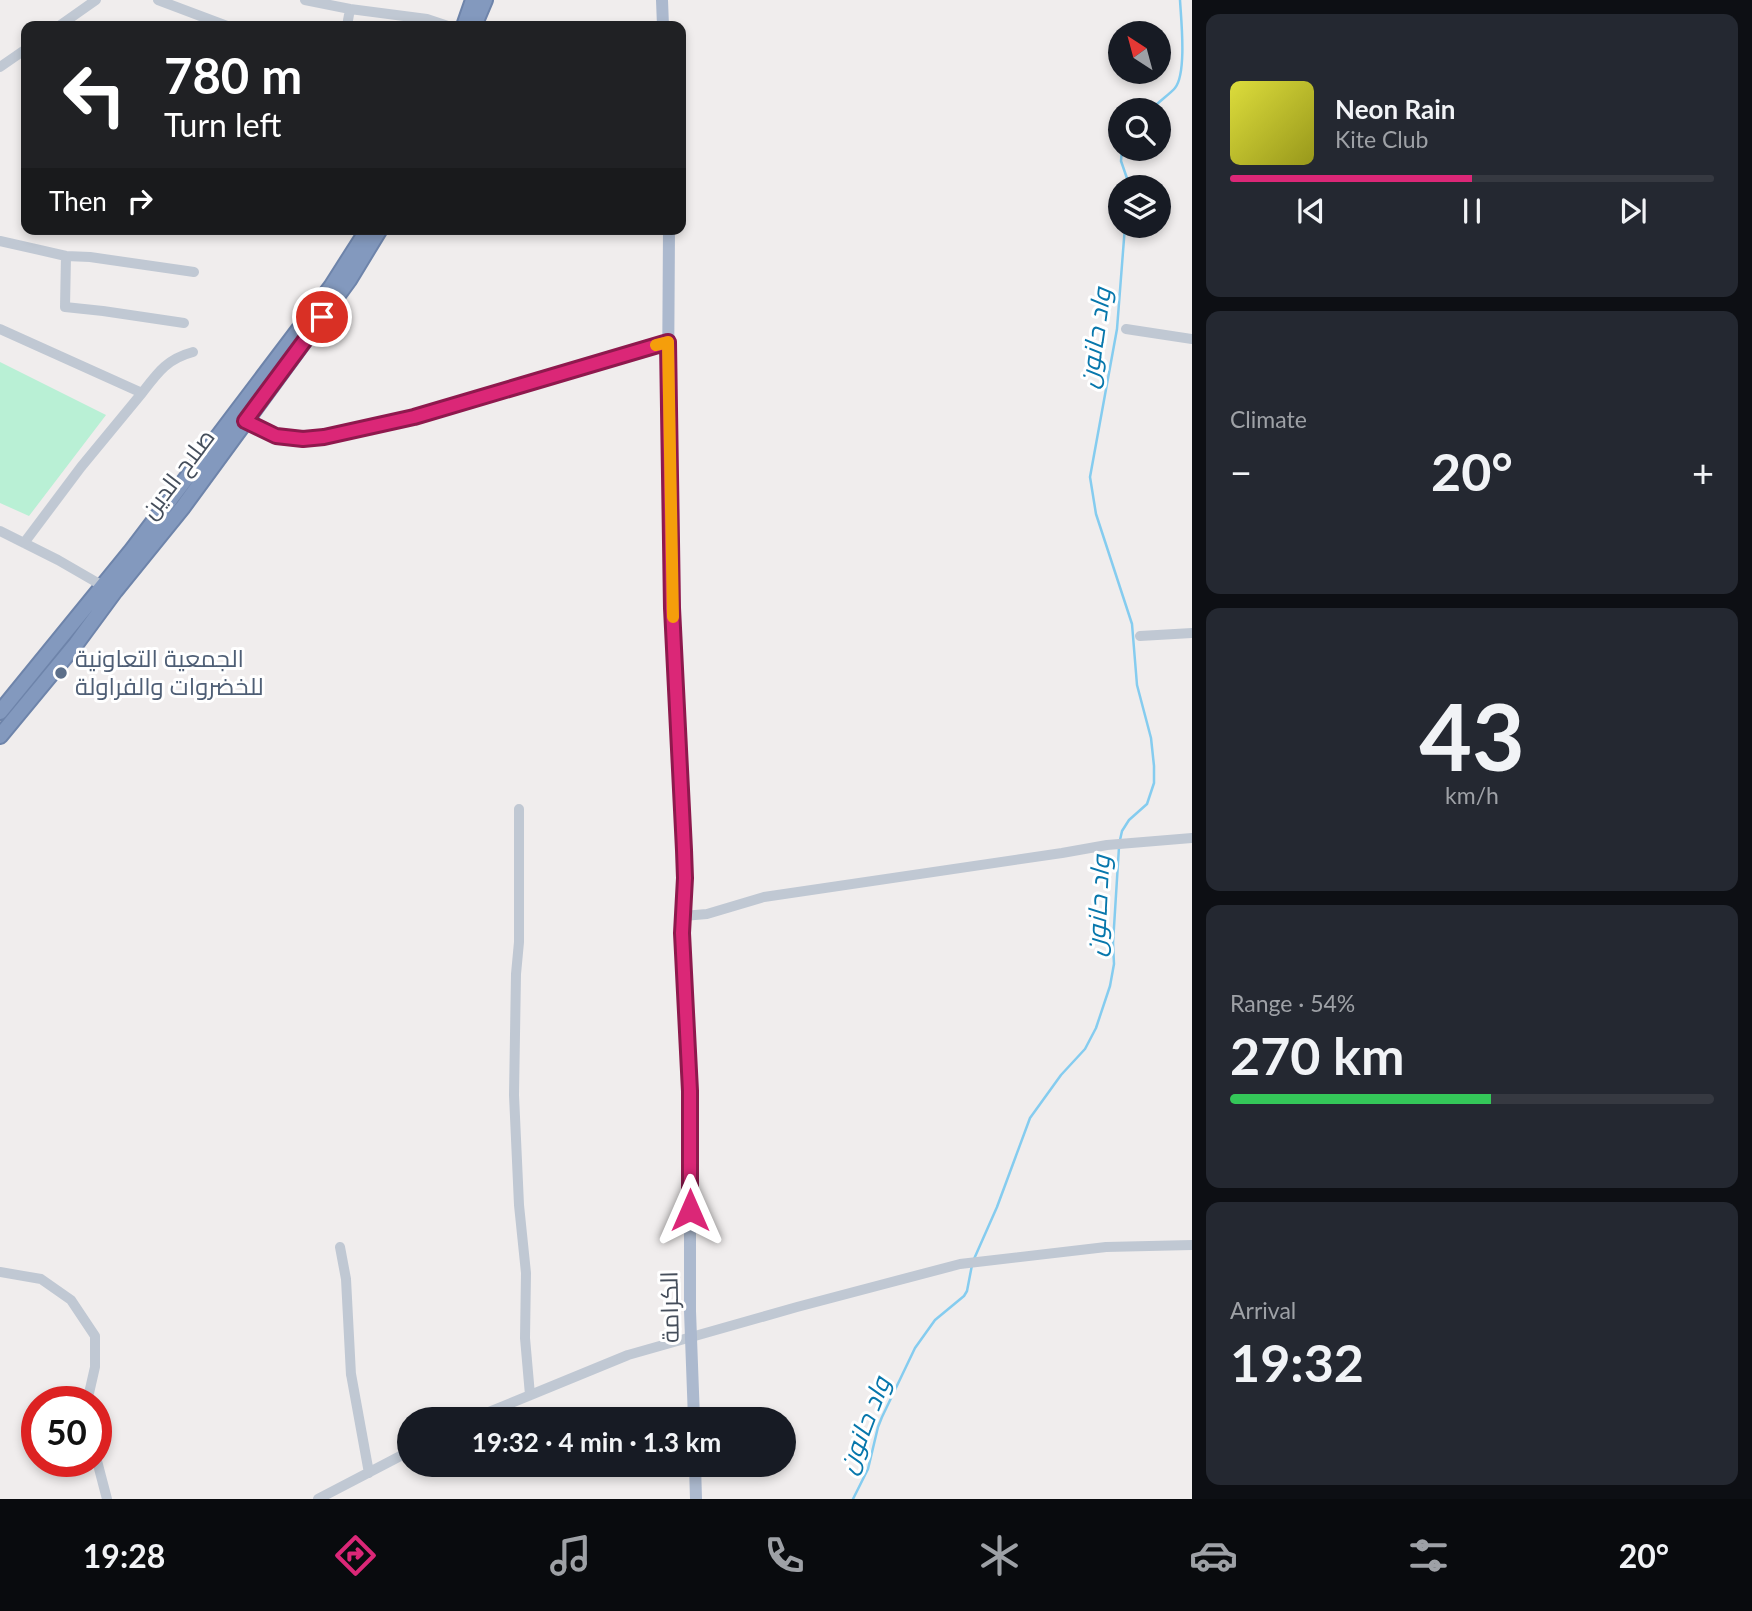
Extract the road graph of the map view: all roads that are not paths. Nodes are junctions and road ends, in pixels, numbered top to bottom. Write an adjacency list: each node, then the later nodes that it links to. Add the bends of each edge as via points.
1 (158, 0): 9 (street)
2 (304, 0): 7 (street)
3 (473, 0): 12 (highway)
4 (485, 0): 13 (highway)
5 (662, 0): 14 (main road)
6 (90, 2): 8 (street)
7 (350, 9): 10 (street); 11 (street)
8 (65, 21)
9 (214, 21)
10 (348, 21)
11 (433, 21)
12 (466, 21)
13 (476, 21)
14 (663, 21)
15 (21, 52): 16 (street)
16 (0, 67)
17 (364, 235): 33 (highway, صلاح الدين, via 331,286)
18 (376, 235): 30 (highway, صلاح الدين, via 349,280)
19 (669, 235): 27 (main road, الكرامة)
20 (0, 241): 21 (street)
21 (66, 256): 22 (street); 23 (street, via 65,307)
22 (194, 272)
23 (184, 323)
24 (0, 329): 29 (street)
25 (1126, 329): 26 (street)
26 (1192, 339)
27 (668, 342): 30 (street, via 414,417 324,437 276,436); 40 (main road, الكرامة)
28 (193, 352): 29 (street, via 177,356)
29 (142, 393): 32 (street)
30 (245, 421): 37 (highway, صلاح الدين, via 183,507)
31 (0, 531): 32 (street)
32 (24, 543): 33 (street)
33 (103, 586): 36 (highway, صلاح الدين)
34 (1192, 633): 35 (street)
35 (1140, 636)
36 (0, 712)
37 (0, 736)
38 (519, 809): 46 (street, via 514,1095)
39 (1192, 838): 40 (street, via 1124,843 764,897 707,914)
40 (683, 916): 44 (main road, الكرامة, via 691,1116)
41 (1192, 1245): 44 (street, via 1106,1247 965,1263)
42 (340, 1247): 50 (street, via 351,1375)
43 (0, 1272): 45 (street, via 41,1279 71,1300 94,1336)
44 (692, 1335): 46 (street); 48 (main road, الكرامة)
45 (91, 1386)
46 (530, 1395): 47 (street)
47 (501, 1407)
48 (694, 1407)
49 (397, 1458): 50 (street)
50 (369, 1473): 54 (street)
51 (101, 1477): 53 (street)
52 (695, 1477): 55 (main road)
53 (107, 1499)
54 (318, 1499)
55 (696, 1499)

